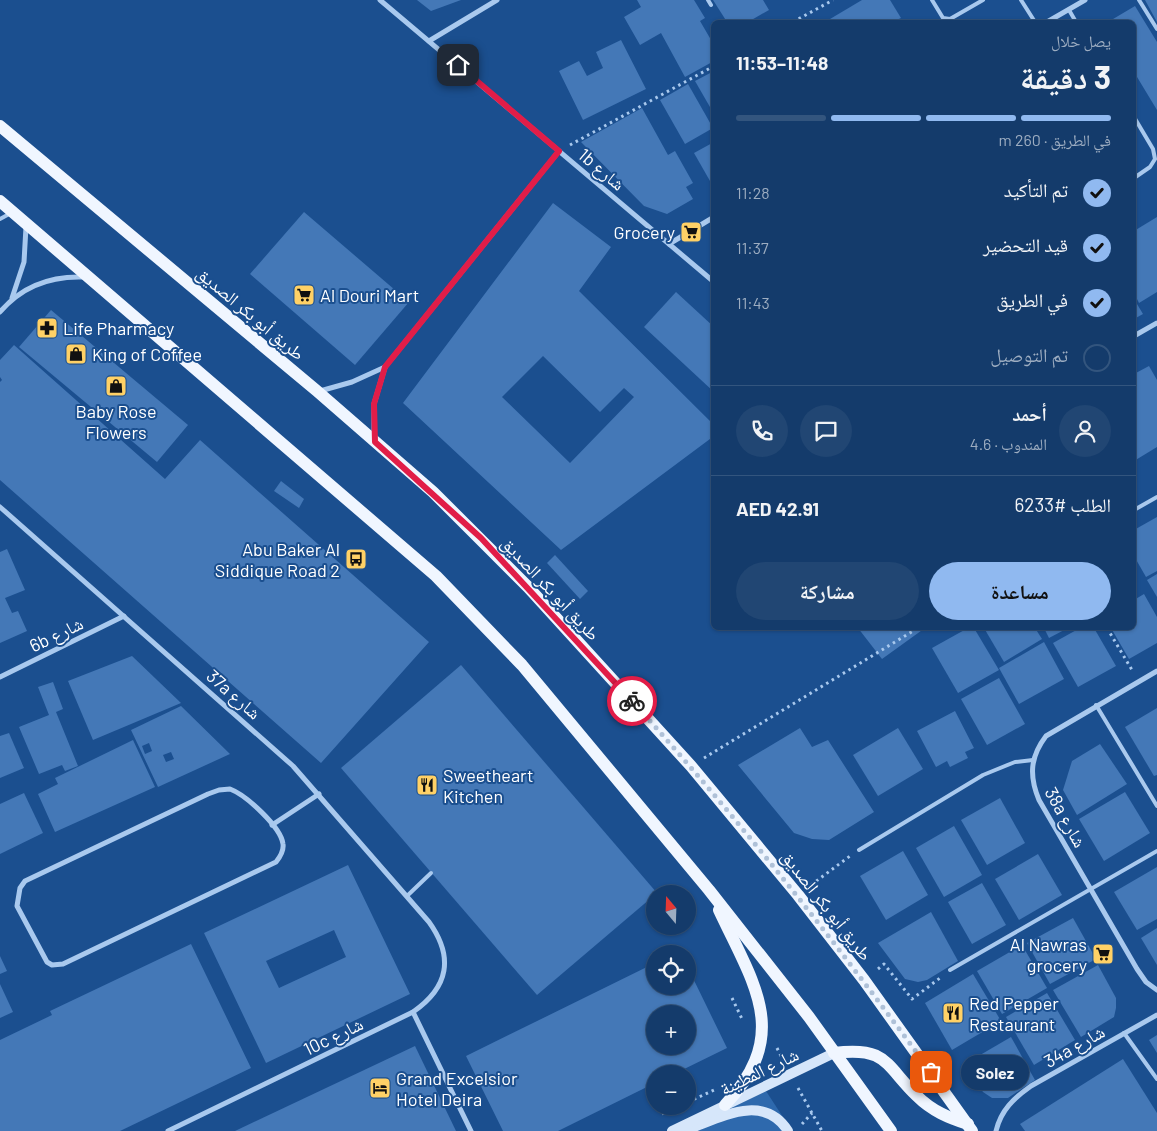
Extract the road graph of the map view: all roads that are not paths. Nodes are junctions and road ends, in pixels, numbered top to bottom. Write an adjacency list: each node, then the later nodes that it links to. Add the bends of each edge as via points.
1 (380, 0): 15 (street, 1b شارع)
2 (497, 0): 15 (street)
3 (708, 0): 9 (lane)
4 (932, 0): 5 (lane, via 943,18 950,19)
5 (983, 0)
6 (1021, 0): 11 (lane)
7 (1085, 0): 10 (street)
8 (1139, 0): 14 (lane)
9 (711, 5)
10 (1069, 10): 12 (street); 13 (lane)
11 (1034, 20)
12 (1051, 20)
13 (1075, 20)
14 (1157, 29)
15 (429, 41): 18 (street, 1b شارع)
16 (1136, 120): 19 (lane, via 1156,159)
17 (0, 126): 33 (main road, طريق أبو بكر الصديق)
18 (559, 151): 25 (street, 1b شارع); 32 (street)
19 (1136, 177)
20 (0, 201): 21 (main road)
21 (12, 212): 22 (lane); 24 (main road)
22 (0, 219)
23 (711, 219): 25 (street)
24 (26, 223): 26 (main road); 28 (street, via 24,262)
25 (669, 244): 27 (street, 1b شارع)
26 (90, 277): 28 (street, via 48,280); 50 (main road, via 436,576 522,665)
27 (711, 279)
28 (11, 299): 29 (street)
29 (0, 312)
30 (1157, 323): 31 (street)
31 (1136, 335)
32 (385, 367): 33 (street, via 352,382); 34 (street, via 374,404)
33 (317, 391): 34 (main road, طريق أبو بكر الصديق)
34 (375, 442): 61 (main road, طريق أبو بكر الصديق, via 481,538 691,766 864,980)
35 (1157, 497): 37 (lane)
36 (0, 507): 38 (street, 37a شارع)
37 (1136, 509)
38 (124, 616): 40 (street, 6b شارع); 43 (street, 37a شارع, via 265,739)
39 (1157, 671): 41 (street, 38a شارع)
40 (0, 677)
41 (1096, 705): 42 (street, 38a شارع, via 1046,736); 44 (lane)
42 (1033, 760): 46 (lane, via 1015,762 983,775); 49 (street, 38a شارع, via 1031,774 1034,787)
43 (319, 794): 45 (street); 51 (street, 37a شارع)
44 (1157, 806)
45 (272, 825): 45 (street, via 241,793 219,790 33,876 20,888 16,906 46,962 63,964 276,862 283,845)
46 (859, 850)
47 (1157, 851): 49 (lane)
48 (431, 873): 51 (lane)
49 (1091, 889): 53 (lane); 54 (street, 38a شارع, via 1146,982)
50 (709, 890): 58 (main road); 60 (main road, via 756,987 762,1012 762,1038 756,1064 743,1086)
51 (407, 896): 52 (street, 37a شارع)
52 (429, 922): 55 (street, 10c شارع, via 439,936 444,953 444,971 428,1002)
53 (950, 970)
54 (1157, 990)
55 (413, 1012): 62 (street, 10c شارع); 63 (street)
56 (1157, 1015): 57 (street, 34a شارع)
57 (1124, 1033): 59 (lane); 68 (street, 34a شارع, via 1012,1100 998,1120)
58 (834, 1053): 60 (street, شارع المطينة); 61 (main road, via 854,1050 873,1054 890,1065 931,1108); 67 (main road)
59 (1157, 1079)
60 (725, 1105): 64 (street, شارع المطينة)
61 (970, 1128)
62 (168, 1131)
63 (471, 1131)
64 (672, 1131)
65 (684, 1131): 66 (street, via 742,1110 757,1109 771,1113)
66 (788, 1131)
67 (891, 1131)
68 (996, 1131)

